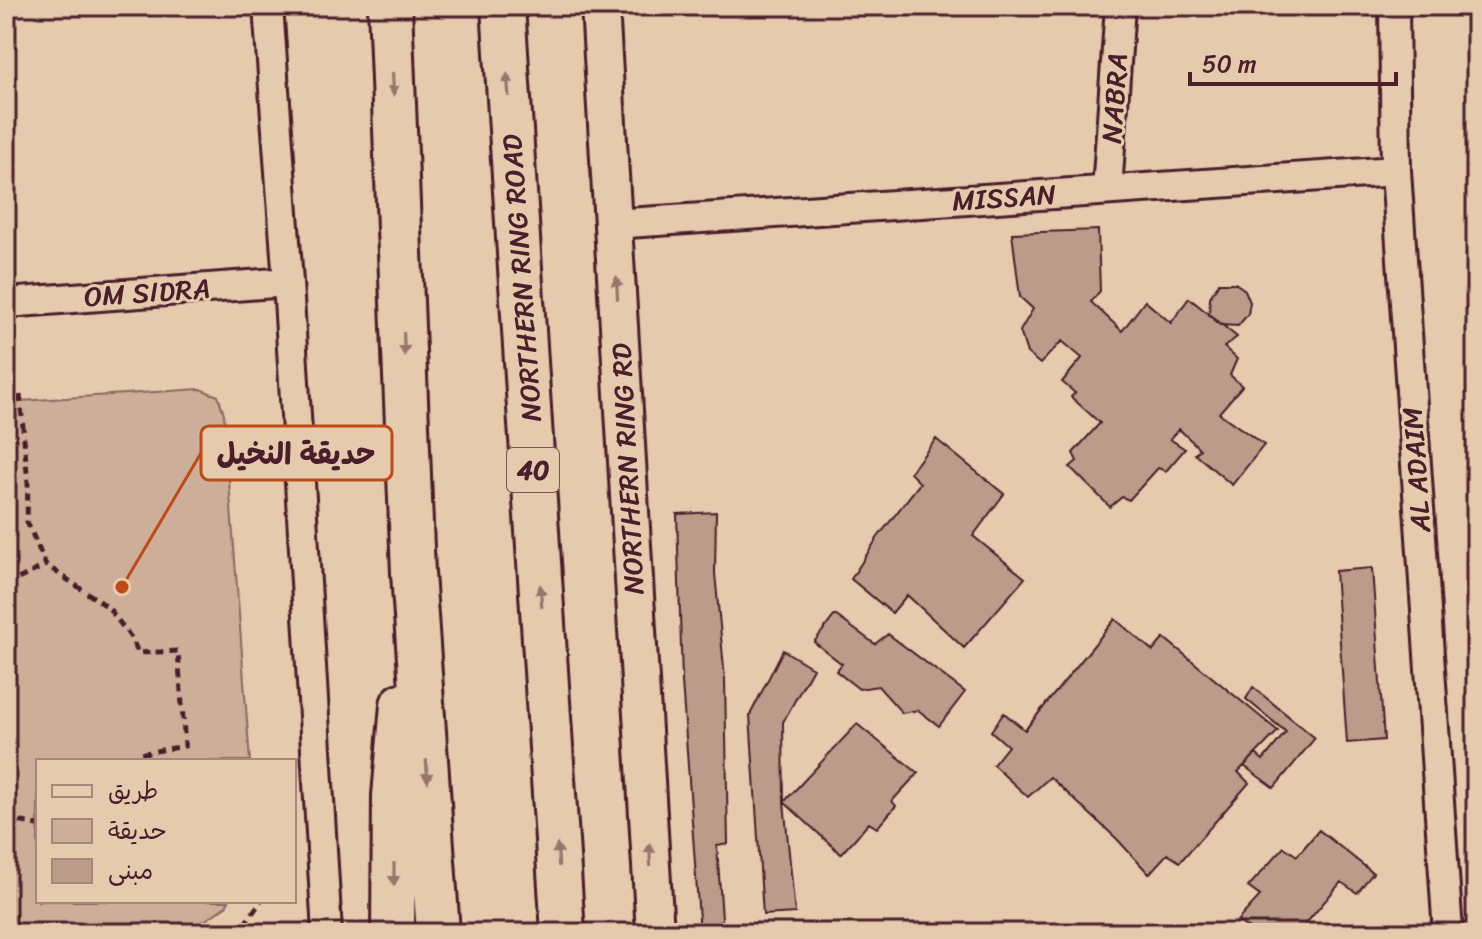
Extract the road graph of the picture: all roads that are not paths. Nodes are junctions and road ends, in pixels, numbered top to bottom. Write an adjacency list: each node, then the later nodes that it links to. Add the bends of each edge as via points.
1 (268, 6): 10 (street)
2 (390, 6): 12 (highway, one-way to 12)
3 (503, 6): 16 (highway, NORTHERN RING ROAD / 40, one-way to 3)
4 (600, 6): 9 (main road, NORTHERN RING RD)
5 (1120, 6): 8 (street, NABRA)
6 (1394, 6): 7 (street, AL ADAIM)
7 (1396, 171): 8 (street, MISSAN); 18 (street, AL ADAIM)
8 (1107, 190): 9 (street, MISSAN)
9 (613, 224): 17 (main road, NORTHERN RING RD, one-way to 9)
10 (288, 282): 11 (street, OM SIDRA); 13 (street)
11 (6, 303)
12 (413, 573): 14 (highway, one-way to 14, via 394,796); 15 (highway, one-way to 15)
13 (327, 933)
14 (393, 933)
15 (438, 933)
16 (563, 933)
17 (655, 933)
18 (1448, 933)

